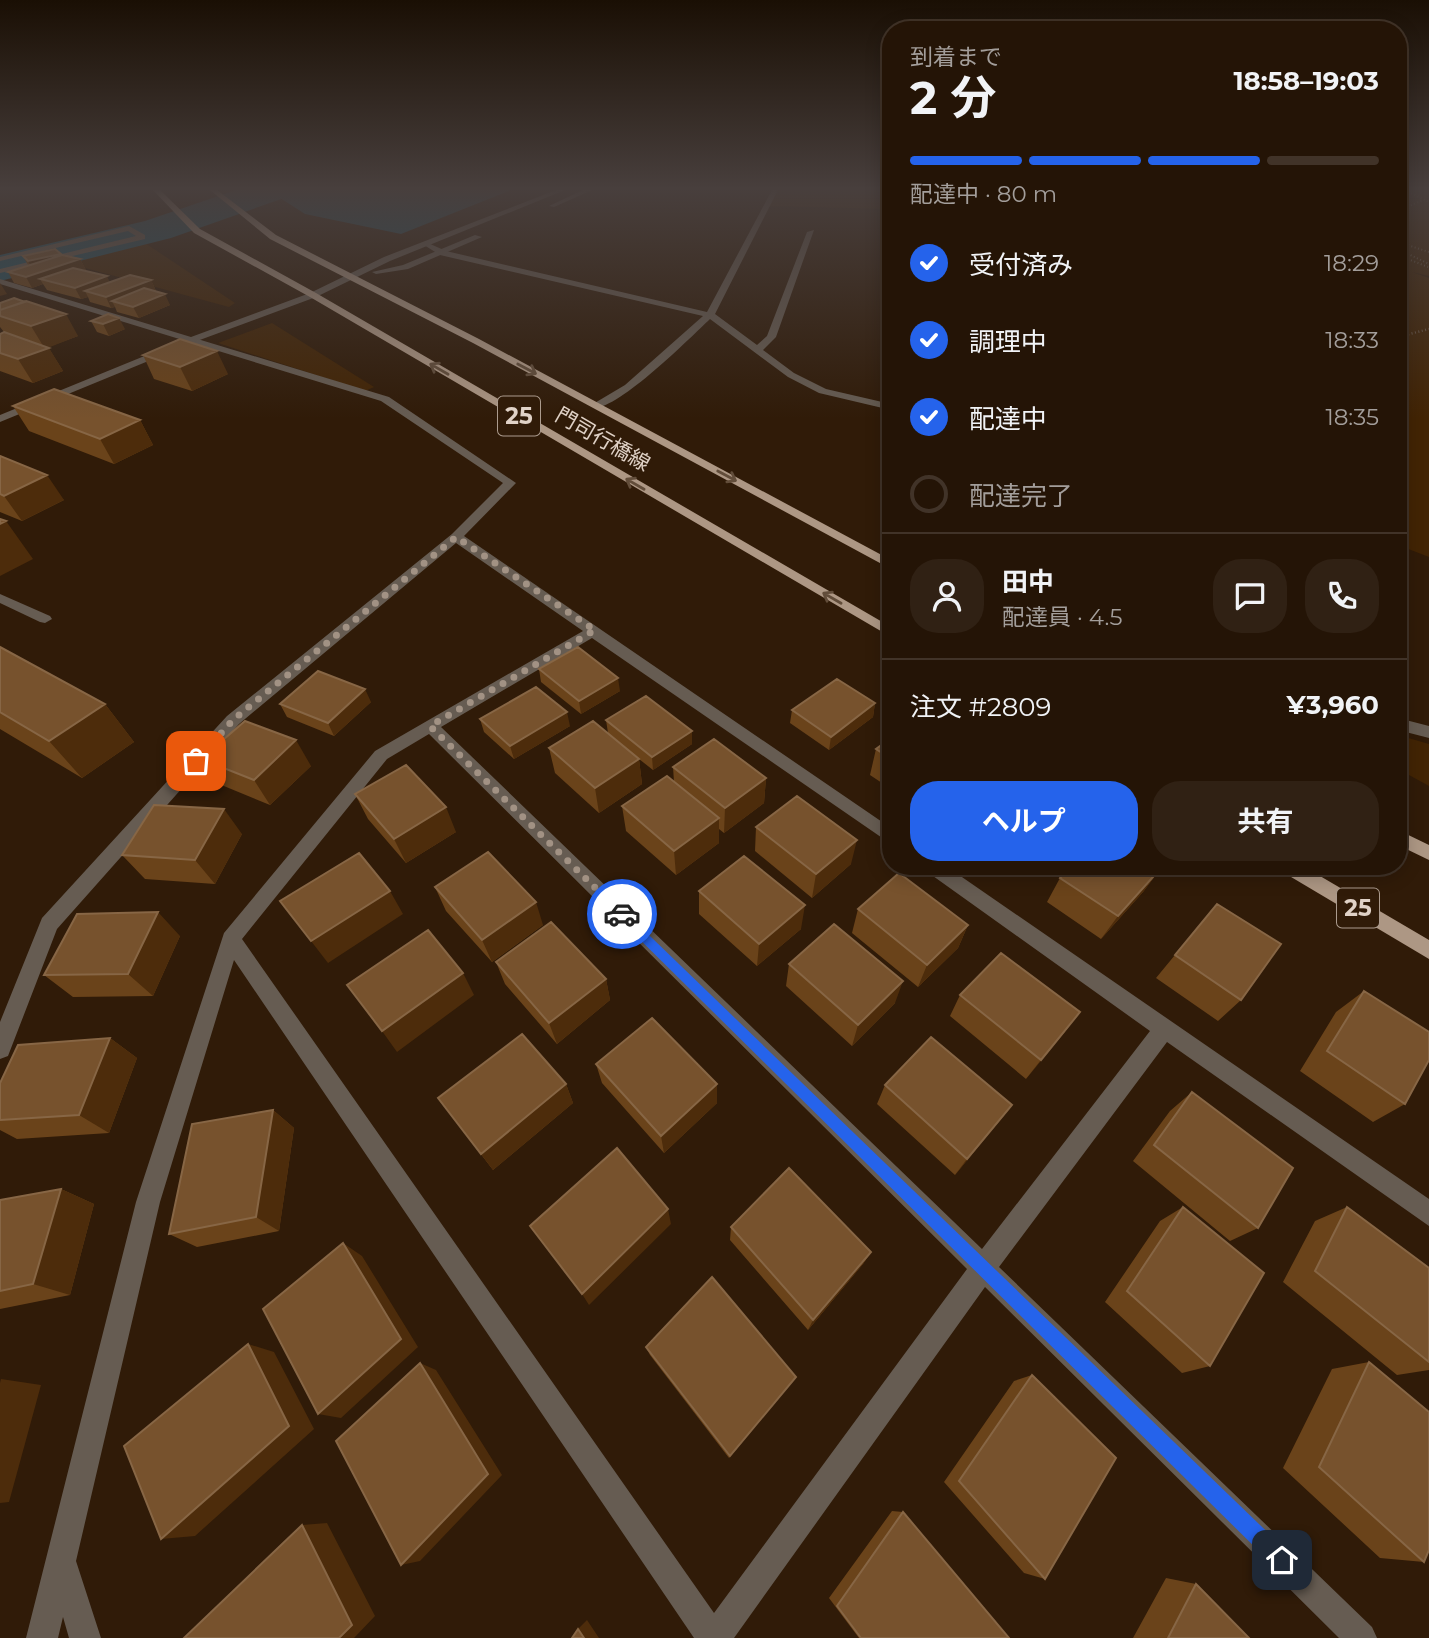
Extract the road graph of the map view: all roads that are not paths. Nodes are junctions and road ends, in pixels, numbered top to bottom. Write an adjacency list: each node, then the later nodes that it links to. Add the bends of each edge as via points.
1 (19, 266): 9 (street)
2 (261, 266): 12 (main road, 門司行橋線 / 25)
3 (331, 266): 10 (main road, 門司行橋線 / 25)
4 (377, 266): 10 (street)
5 (407, 266): 10 (street)
6 (501, 266): 13 (street)
7 (735, 266): 13 (street)
8 (798, 266): 15 (street, via 771,337)
9 (0, 271)
10 (352, 277): 12 (street); 17 (main road, 門司行橋線 / 25, one-way to 17)
11 (0, 281): 14 (street)
12 (313, 295): 14 (street); 23 (main road, 門司行橋線 / 25, one-way to 12)
13 (710, 315): 15 (street); 17 (street, via 629,387)
14 (194, 339): 18 (street); 19 (street, via 385,399 510,483)
15 (757, 350): 16 (street, via 823,391)
16 (882, 405)
17 (597, 406): 20 (main road, 門司行橋線 / 25, one-way to 20)
18 (0, 419)
19 (456, 537): 24 (street); 36 (street, via 233,720 49,924)
20 (882, 560)
21 (0, 598): 22 (street)
22 (45, 619)
23 (882, 628)
24 (595, 630): 25 (street); 28 (street)
25 (430, 726): 33 (street, via 381,755); 38 (street)
26 (1407, 726): 27 (street)
27 (1429, 732)
28 (882, 831)
29 (1407, 842): 30 (main road)
30 (1429, 853)
31 (945, 875): 35 (street)
32 (1302, 875): 34 (main road, 25)
33 (231, 939): 39 (street, via 148,1202); 42 (street)
34 (1429, 950)
35 (1164, 1029): 37 (street); 38 (street)
36 (0, 1049)
37 (1429, 1214)
38 (983, 1268): 42 (street); 43 (street)
39 (61, 1562): 40 (street); 41 (street)
40 (42, 1638)
41 (85, 1638)
42 (714, 1638)
43 (1361, 1638)

